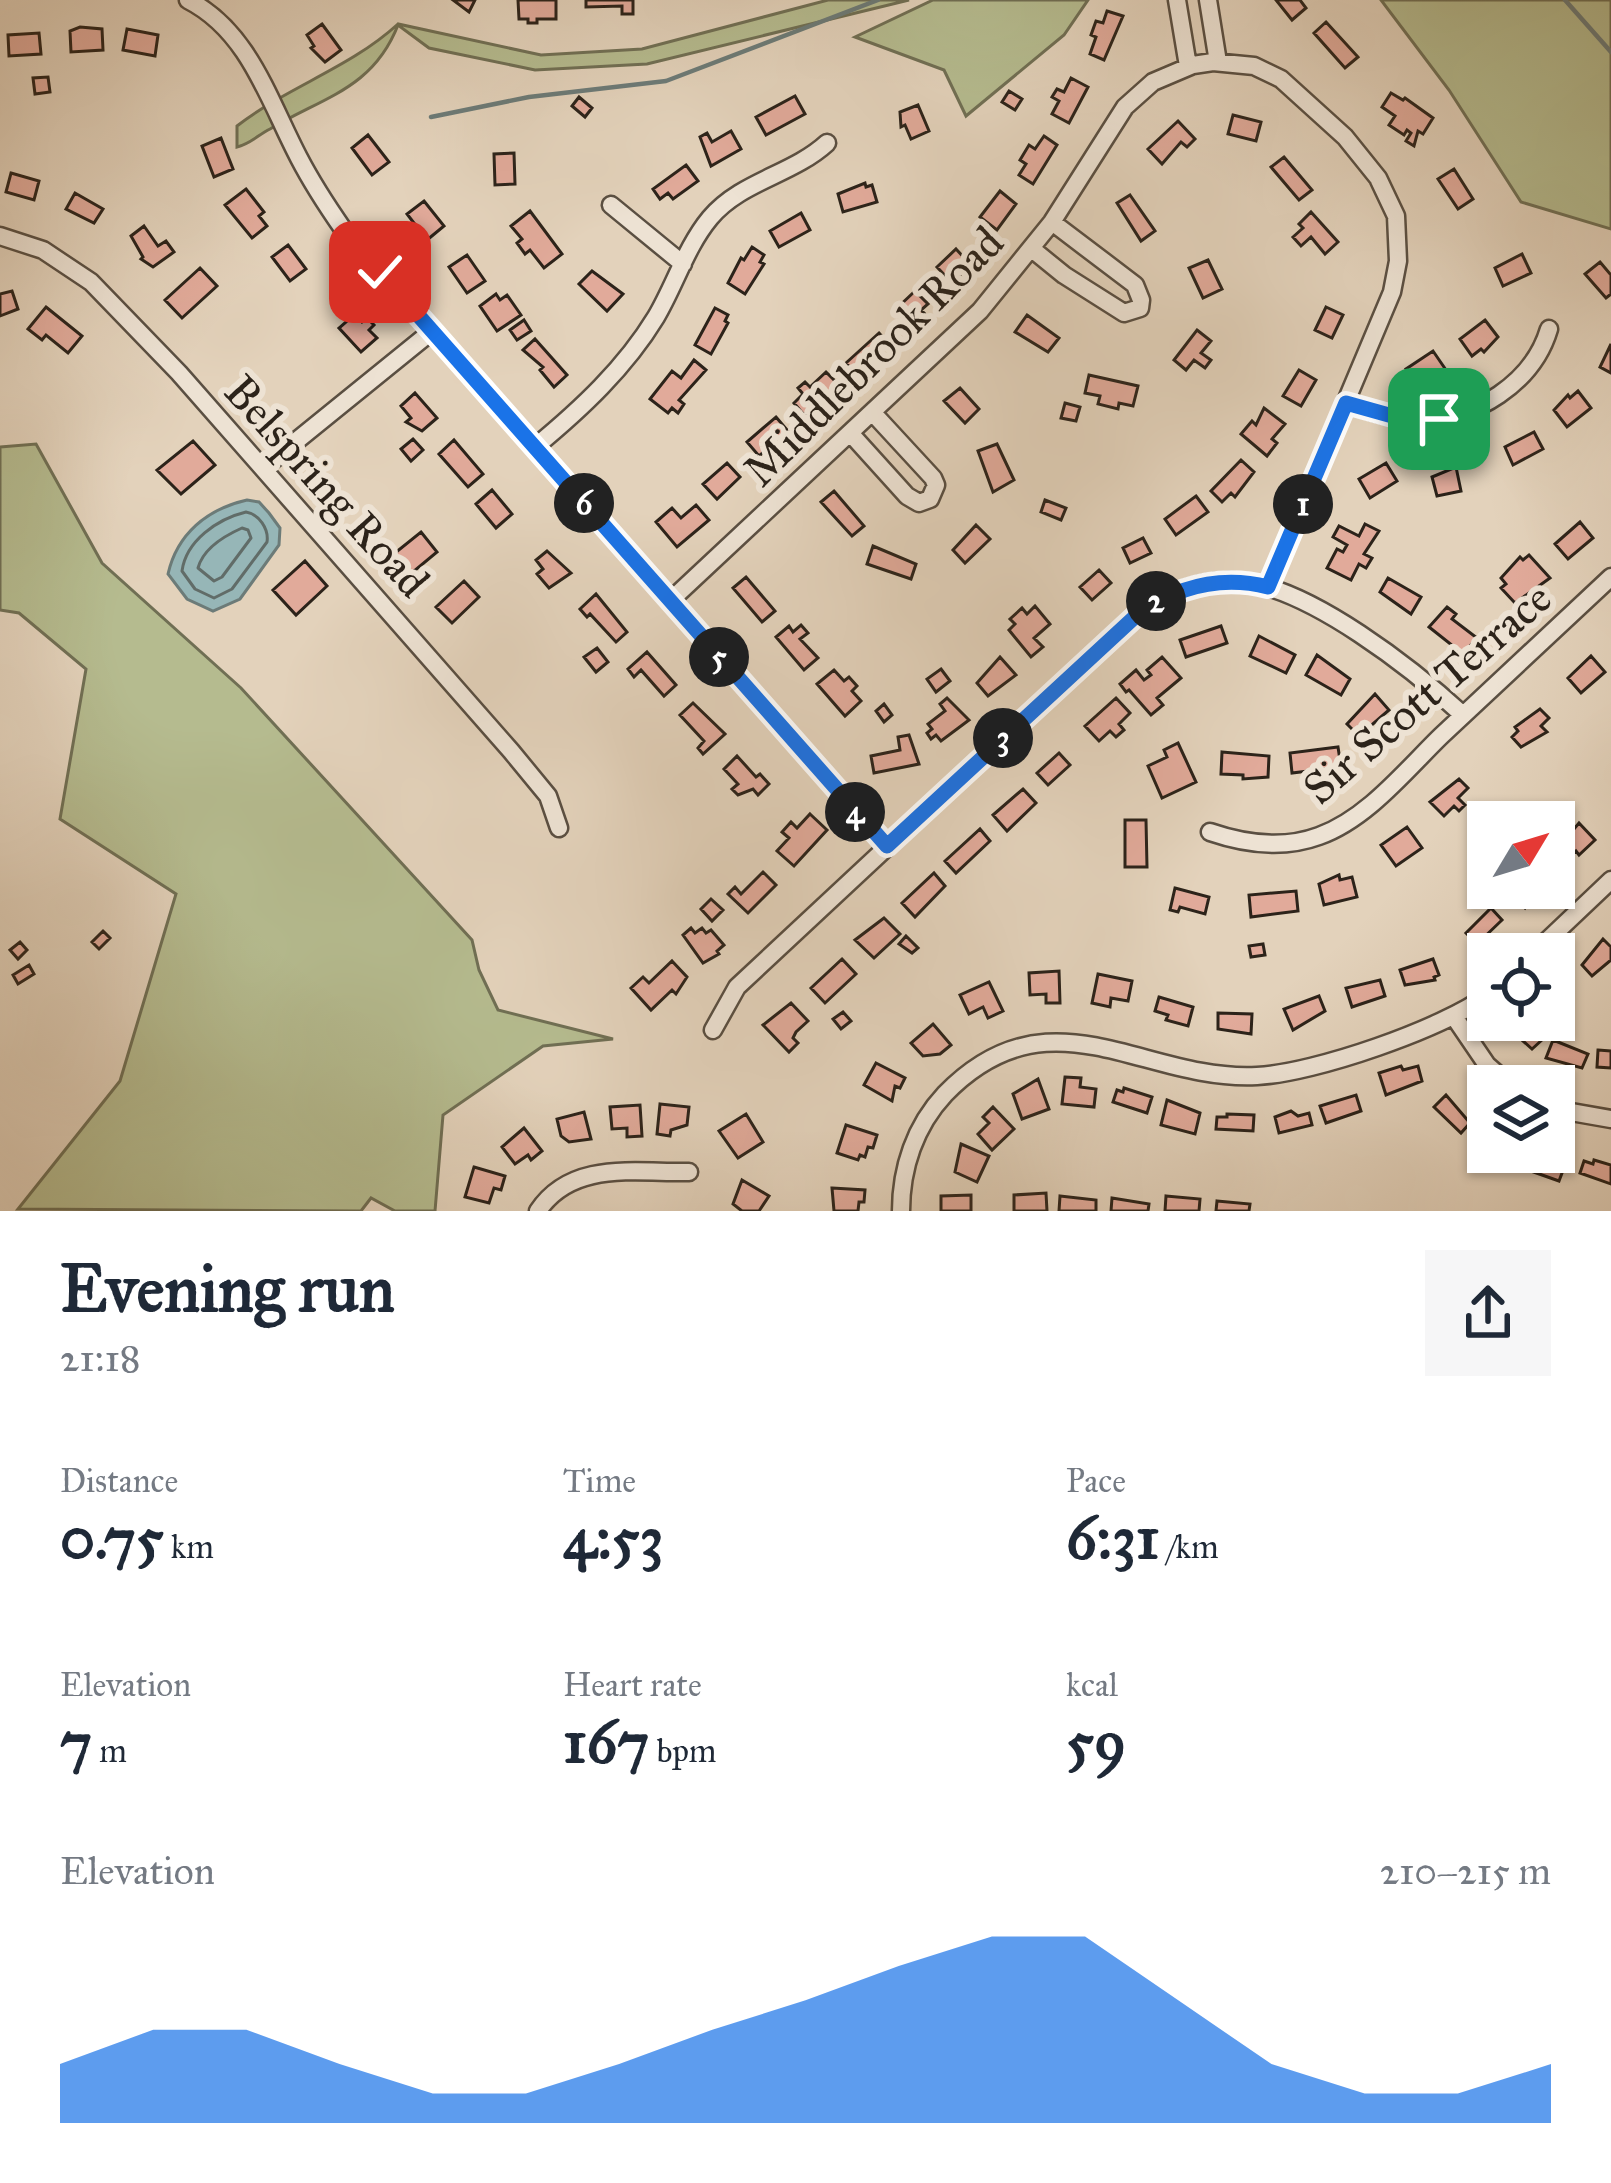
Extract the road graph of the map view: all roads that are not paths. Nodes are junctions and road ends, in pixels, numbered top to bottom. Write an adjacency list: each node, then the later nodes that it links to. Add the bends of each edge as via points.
1 (188, 0): 13 (street, via 235,38 343,229)
2 (1177, 0): 5 (street)
3 (1208, 0): 4 (street)
4 (1218, 62): 5 (street, Middlebrook Road); 14 (street, Middlebrook Road, via 1269,72 1311,104 1367,163 1396,216 1392,292)
5 (1187, 67): 8 (street, Middlebrook Road, via 1125,106)
6 (827, 142): 11 (street, via 727,202)
7 (611, 205): 11 (street)
8 (1052, 222): 10 (street, Middlebrook Road); 10 (street, via 1135,285 1140,308 1124,313)
9 (0, 236): 18 (street, Belspring Road, via 43,250 91,282)
10 (1032, 249): 15 (street, Middlebrook Road)
11 (683, 264): 17 (street, via 631,352)
12 (1549, 329): 14 (street, via 1516,381 1460,414 1417,420)
13 (432, 331): 17 (street); 18 (street)
14 (1346, 403): 20 (street, Middlebrook Road)
15 (873, 413): 16 (street, Middlebrook Road); 16 (street, via 933,478 930,499 912,500)
16 (851, 434): 21 (street, Middlebrook Road)
17 (535, 446): 21 (street)
18 (263, 468): 23 (street, Belspring Road, via 512,751 548,796)
19 (1611, 577): 22 (street, Sir Scott Terrace)
20 (1268, 587): 22 (street, via 1376,646); 25 (street, via 1205,584 1156,601)
21 (670, 601): 25 (street)
22 (1463, 715): 24 (street, Sir Scott Terrace, via 1366,806 1320,836 1254,844)
23 (559, 828)
24 (1210, 832)
25 (887, 846): 30 (street, via 735,989)
26 (1611, 880): 27 (street)
27 (1555, 933)
28 (1467, 1009): 29 (street)
29 (1455, 1018): 31 (street); 36 (street, via 1254,1076 1075,1041 1017,1049 963,1077 925,1119 904,1170)
30 (713, 1030)
31 (1487, 1065)
32 (1575, 1113): 33 (street)
33 (1611, 1119)
34 (689, 1172): 35 (street, via 584,1175)
35 (538, 1211)
36 (901, 1211)

